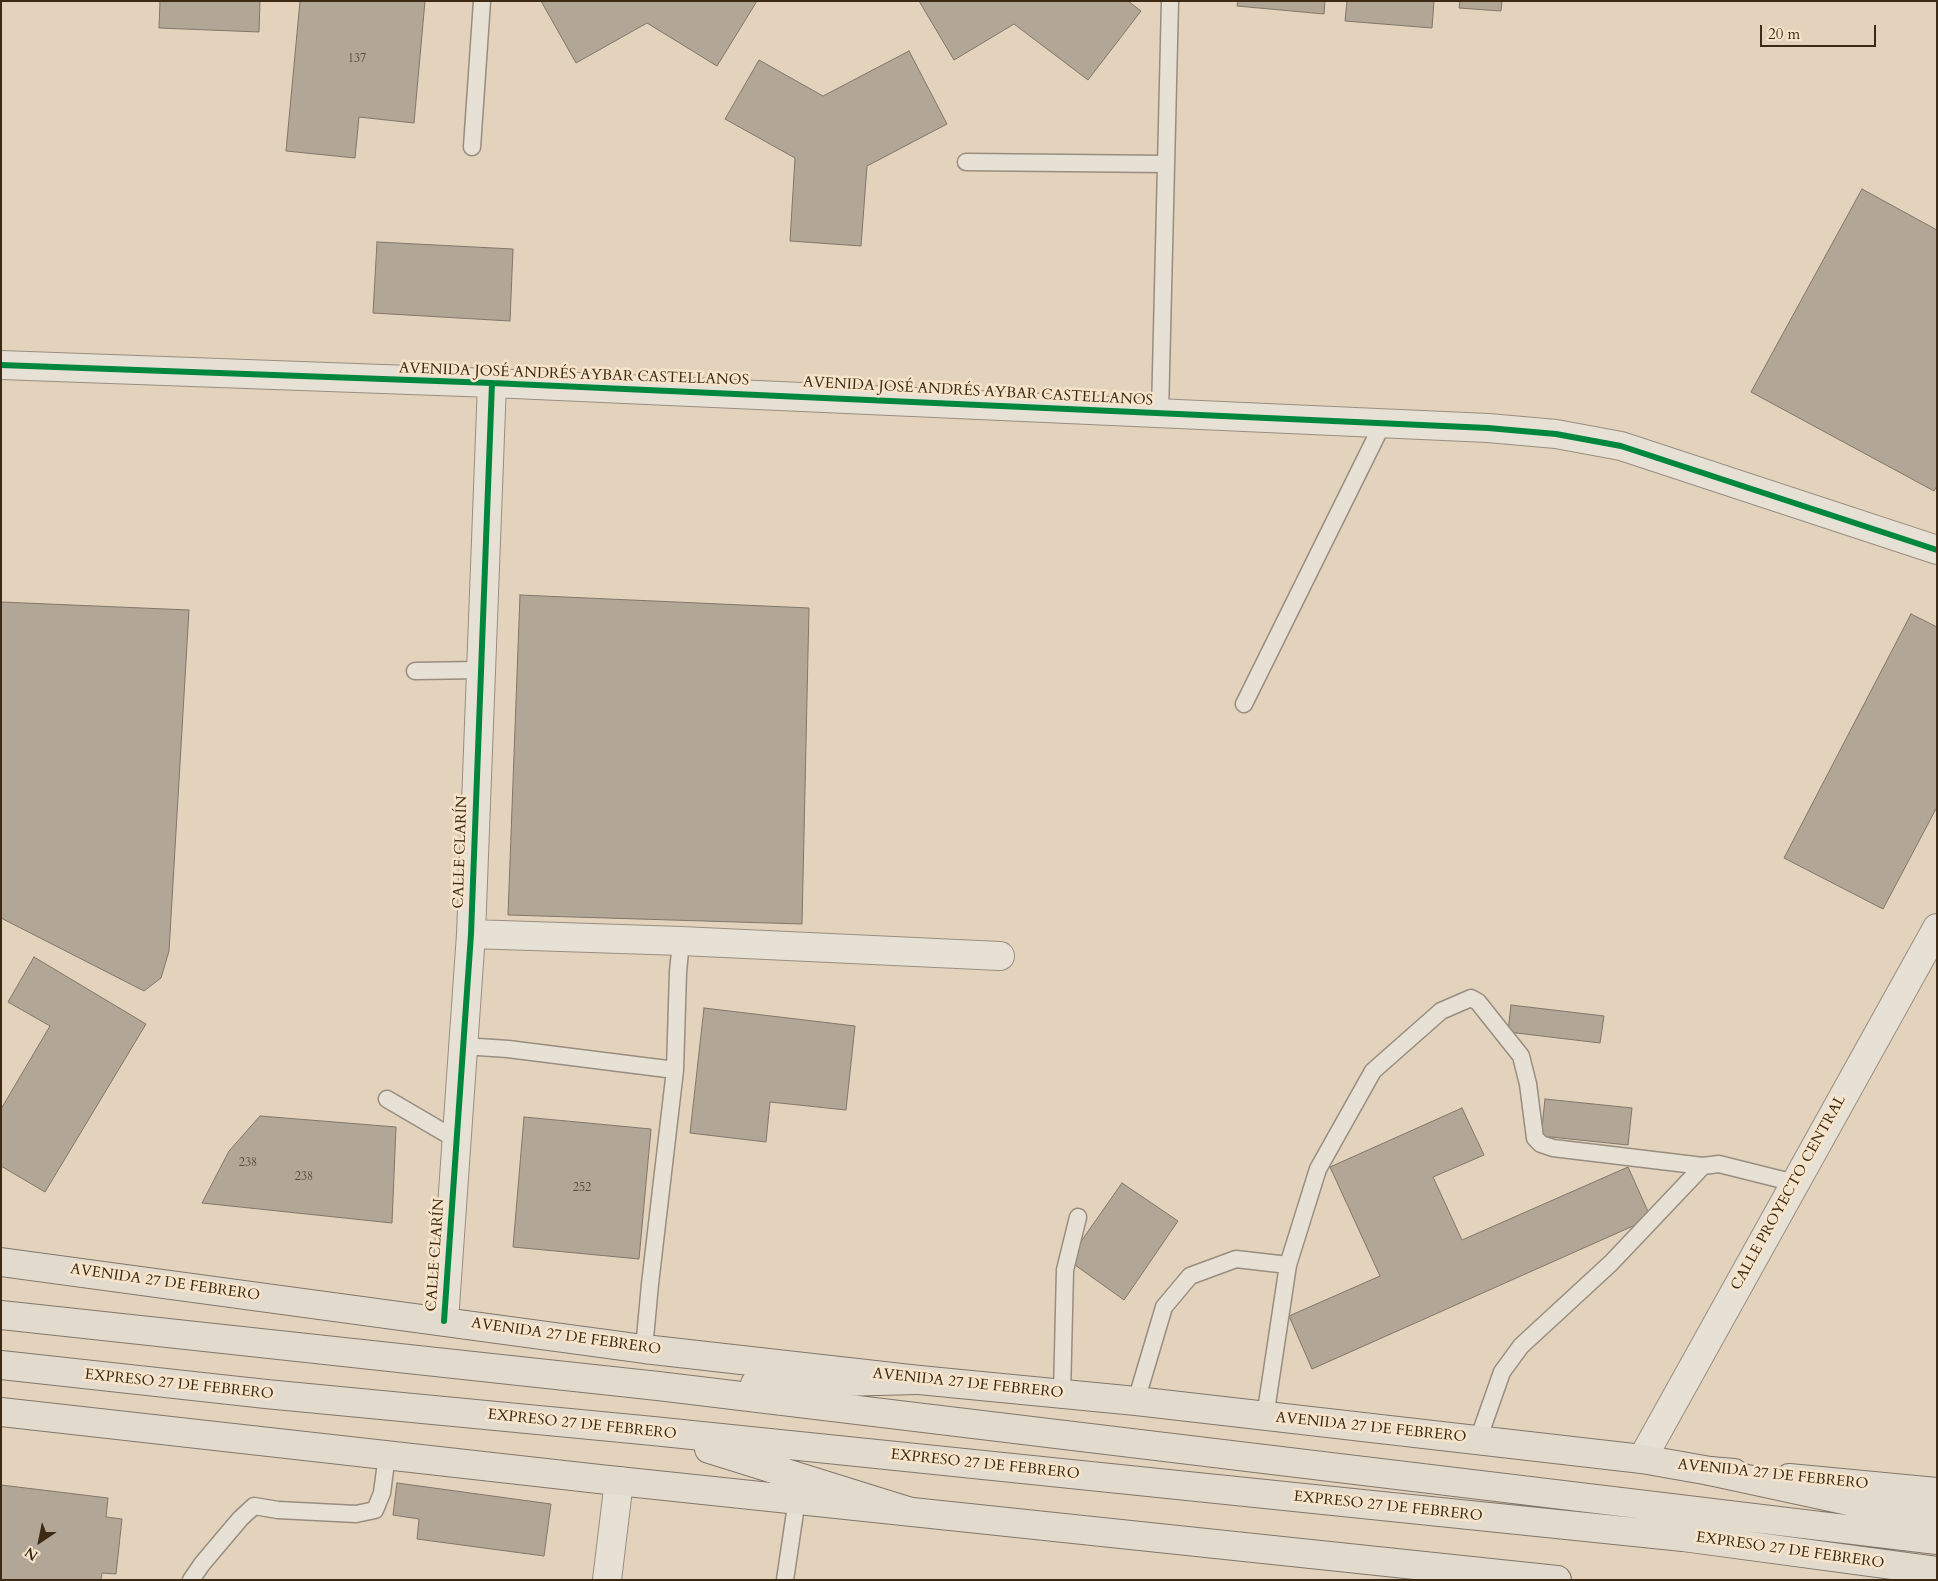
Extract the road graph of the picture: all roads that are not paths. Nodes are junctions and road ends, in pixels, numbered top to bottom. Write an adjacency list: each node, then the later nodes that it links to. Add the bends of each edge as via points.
1 (482, 1): 3 (lane)
2 (1170, 1): 5 (lane)
3 (472, 147)
4 (966, 162): 5 (lane)
5 (1166, 164): 8 (lane)
6 (1, 365): 7 (street, AVENIDA JOSÉ ANDRÉS AYBAR CASTELLANOS)
7 (492, 383): 8 (street, AVENIDA JOSÉ ANDRÉS AYBAR CASTELLANOS); 11 (street, CALLE CLARÍN)
8 (1160, 413): 9 (street, AVENIDA JOSÉ ANDRÉS AYBAR CASTELLANOS)
9 (1383, 423): 10 (street, AVENIDA JOSÉ ANDRÉS AYBAR CASTELLANOS, via 1556,434 1621,446); 13 (lane)
10 (1937, 550)
11 (481, 670): 12 (lane); 15 (street, CALLE CLARÍN)
12 (415, 671)
13 (1244, 704)
14 (1937, 928): 23 (street, CALLE PROYECTO CENTRAL)
15 (471, 934): 16 (street); 18 (street, CALLE CLARÍN)
16 (681, 941): 17 (street); 19 (lane)
17 (1000, 956)
18 (463, 1046): 19 (lane); 21 (street, CALLE CLARÍN)
19 (675, 1070): 29 (lane)
20 (387, 1099): 21 (lane)
21 (457, 1140): 28 (street, CALLE CLARÍN)
22 (1703, 1166): 23 (lane, via 1719,1164); 26 (lane, via 1541,1144 1535,1138 1521,1056 1478,1002 1471,998 1441,1011 1373,1071 1318,1169); 38 (lane, via 1611,1263 1521,1346 1502,1372)
23 (1795, 1183): 40 (street, CALLE PROYECTO CENTRAL)
24 (1078, 1217): 33 (lane, via 1064,1270)
25 (1, 1262): 28 (main road, AVENIDA 27 DE FEBRERO)
26 (1288, 1265): 34 (lane, via 1236,1259 1190,1276 1164,1307); 36 (lane)
27 (1, 1315): 32 (main road, EXPRESO 27 DE FEBRERO)
28 (444, 1321): 29 (main road, AVENIDA 27 DE FEBRERO)
29 (644, 1349): 31 (main road, AVENIDA 27 DE FEBRERO)
30 (1, 1365): 37 (main road, EXPRESO 27 DE FEBRERO)
31 (919, 1380): 32 (main road); 33 (main road, AVENIDA 27 DE FEBRERO)
32 (658, 1386): 47 (main road, EXPRESO 27 DE FEBRERO)
33 (1062, 1394): 34 (main road, AVENIDA 27 DE FEBRERO)
34 (1136, 1402): 36 (main road, AVENIDA 27 DE FEBRERO)
35 (1, 1412): 39 (main road)
36 (1265, 1417): 38 (main road, AVENIDA 27 DE FEBRERO)
37 (653, 1431): 45 (main road); 48 (main road, EXPRESO 27 DE FEBRERO, via 1683,1537)
38 (1478, 1440): 40 (main road, AVENIDA 27 DE FEBRERO)
39 (387, 1455): 42 (main road); 50 (lane, via 382,1493 375,1510 356,1514 254,1506 233,1526)
40 (1642, 1459): 41 (main road, AVENIDA 27 DE FEBRERO)
41 (1710, 1471): 43 (main road, AVENIDA 27 DE FEBRERO); 46 (main road)
42 (619, 1481): 44 (main road); 51 (street)
43 (1937, 1492)
44 (797, 1500): 45 (main road); 52 (lane)
45 (908, 1511): 49 (main road)
46 (1937, 1520)
47 (1937, 1540)
48 (1937, 1571)
49 (1521, 1578): 53 (main road)
50 (191, 1580)
51 (608, 1580)
52 (785, 1580)
53 (1557, 1580)

